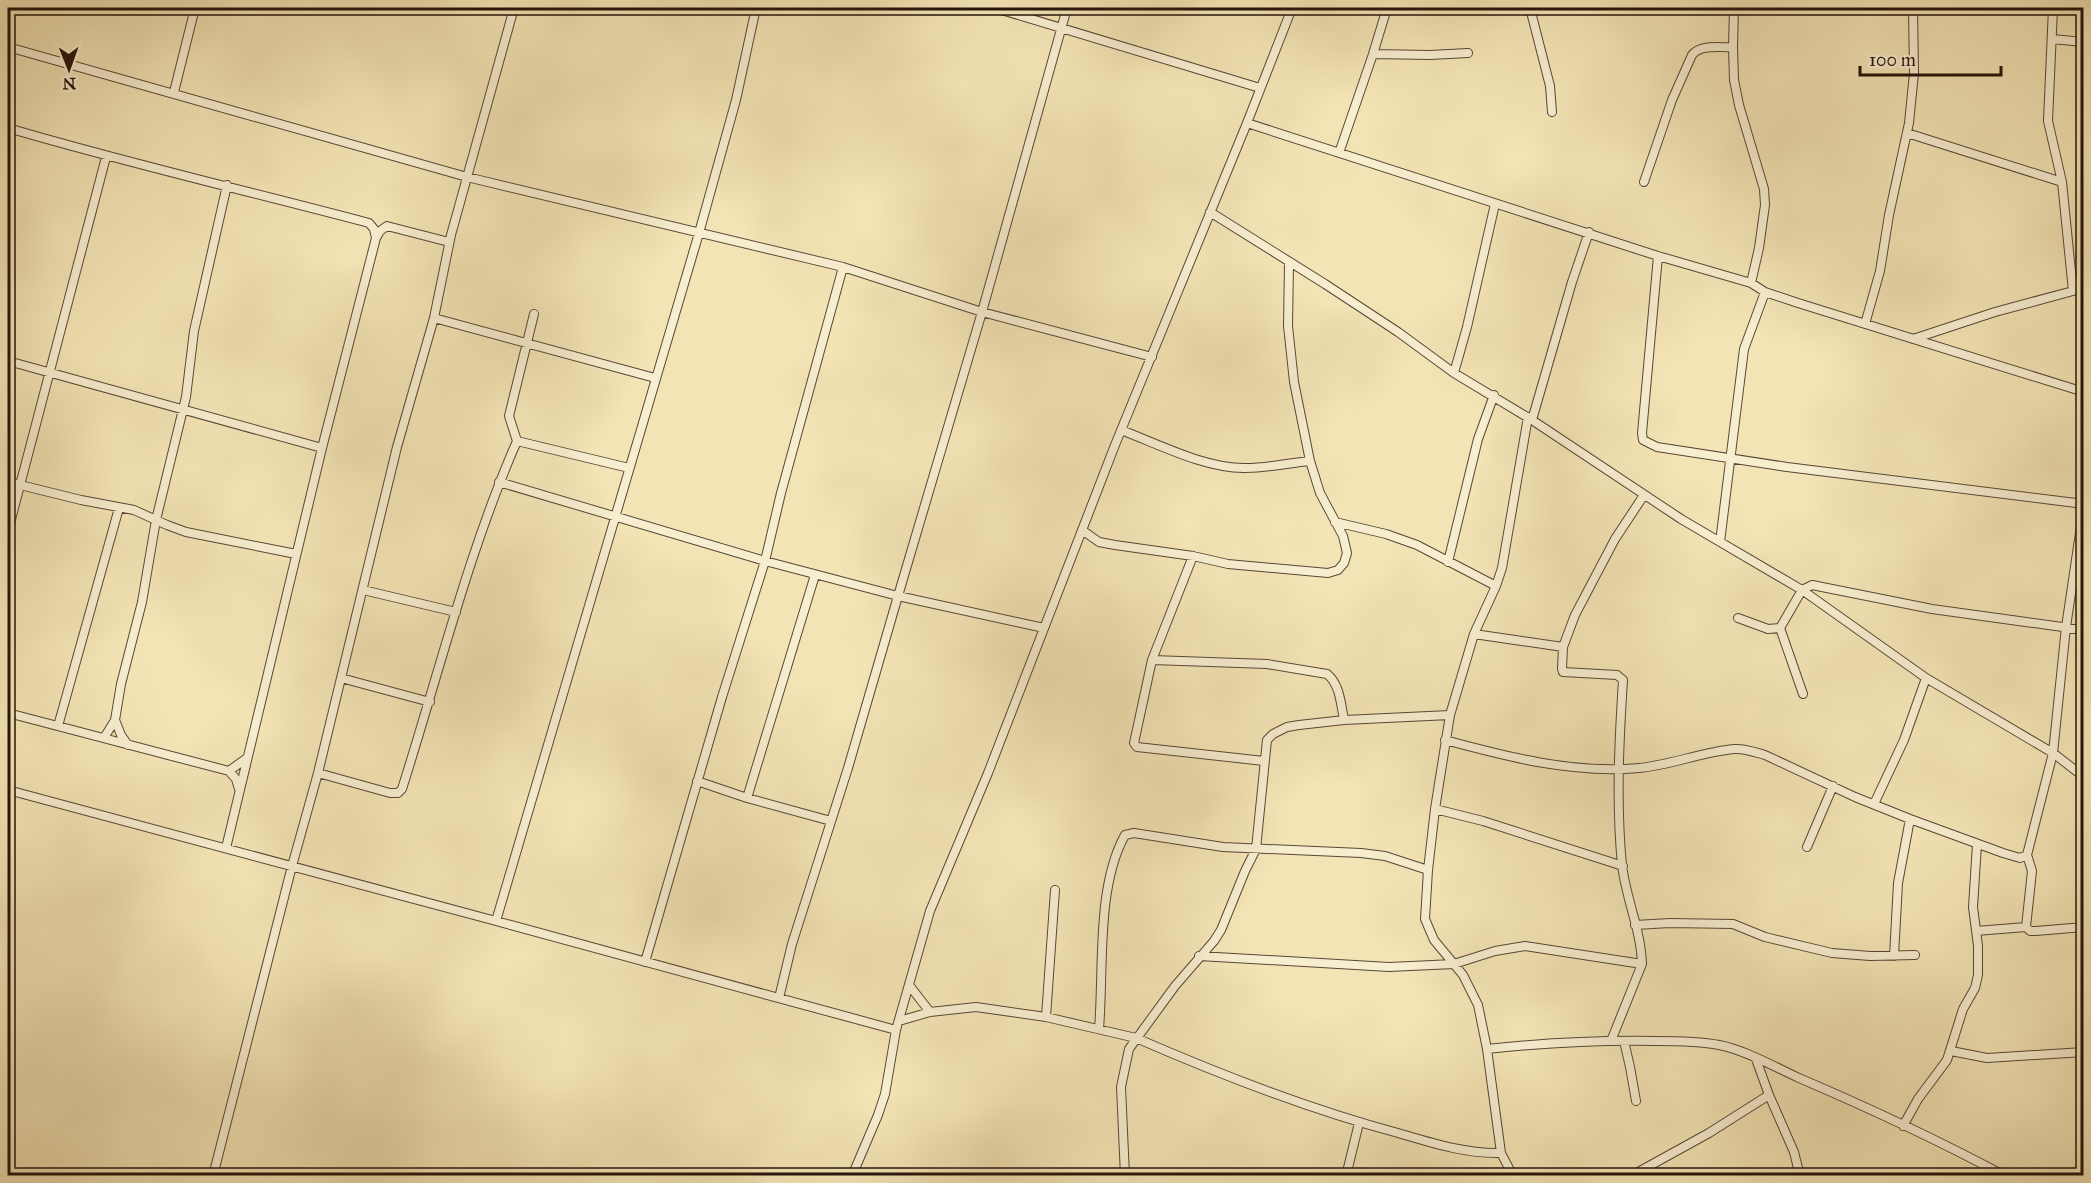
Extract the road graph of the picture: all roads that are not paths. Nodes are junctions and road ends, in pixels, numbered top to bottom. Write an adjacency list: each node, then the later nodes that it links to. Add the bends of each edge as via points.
1 (195, 8): 20 (street)
2 (514, 8): 27 (street)
3 (756, 8): 34 (street, via 736,100)
4 (995, 8): 12 (street)
5 (1067, 8): 12 (street)
6 (1292, 8): 19 (street)
7 (1387, 8): 18 (street)
8 (1530, 8): 21 (street, via 1550,86)
9 (1734, 8): 16 (street)
10 (1912, 8): 24 (street, via 1914,73)
11 (2054, 8): 13 (street)
12 (1061, 29): 19 (street); 44 (street)
13 (2052, 39): 14 (street); 29 (street, via 2048,121)
14 (2084, 42)
15 (8, 46): 20 (street)
16 (1733, 47): 28 (street, via 1705,47 1692,55); 40 (street, via 1739,105 1764,189 1765,205)
17 (1468, 53): 18 (street)
18 (1373, 54): 25 (street)
19 (1260, 88): 22 (street)
20 (174, 92): 27 (street)
21 (1552, 112)
22 (1247, 123): 25 (street); 32 (street)
23 (8, 128): 26 (street)
24 (1907, 133): 29 (street); 47 (street, via 1880,271)
25 (1339, 153): 31 (street)
26 (106, 157): 30 (street); 52 (street)
27 (467, 177): 34 (street); 36 (street)
28 (1644, 182)
29 (2062, 182): 42 (street)
30 (227, 186): 35 (street, via 369,223); 57 (street, via 194,331)
31 (1495, 204): 33 (street); 53 (street)
32 (1210, 212): 38 (street); 50 (street)
33 (1589, 232): 37 (street); 58 (street)
34 (699, 233): 39 (street); 54 (street)
35 (376, 238): 36 (street, via 387,226); 61 (street)
36 (449, 242): 46 (street)
37 (1658, 256): 40 (street); 62 (street, via 1643,440 1657,447)
38 (1289, 262): 53 (street); 63 (street, via 1290,355)
39 (843, 267): 44 (street); 79 (street)
40 (1751, 283): 43 (street)
41 (2084, 288): 42 (street)
42 (2073, 291): 48 (street)
43 (1765, 292): 47 (street); 62 (street, via 1744,349)
44 (982, 312): 50 (street); 85 (street)
45 (534, 314): 49 (street)
46 (434, 318): 49 (street); 83 (street, via 397,447)
47 (1865, 324): 48 (street)
48 (1913, 339): 55 (street)
49 (525, 344): 54 (street); 60 (street, via 509,416)
50 (1152, 357): 59 (street)
51 (8, 361): 52 (street)
52 (48, 372): 57 (street); 67 (street)
53 (1454, 373): 56 (street)
54 (656, 378): 64 (street)
55 (2084, 392)
56 (1494, 395): 58 (street); 80 (street, via 1478,439)
57 (183, 409): 61 (street); 72 (street)
58 (1530, 419): 68 (street); 82 (street)
59 (1121, 430): 63 (street, via 1226,466 1245,468); 74 (street)
60 (517, 441): 64 (street); 66 (street)
61 (322, 448): 77 (street)
62 (1731, 459): 69 (street); 76 (street)
63 (1310, 461): 73 (street)
64 (629, 468): 71 (street)
65 (8, 482): 67 (street)
66 (499, 482): 71 (street); 86 (street)
67 (20, 484): 70 (street); 75 (street)
68 (1644, 495): 76 (street); 93 (street, via 1593,580)
69 (2084, 505): 88 (street)
70 (119, 508): 72 (street); 103 (street)
71 (615, 518): 79 (street); 132 (street)
72 (156, 520): 77 (street, via 186,532); 101 (street)
73 (1335, 522): 78 (street, via 1347,553 1338,570 1328,573 1228,564); 80 (street, via 1386,534)
74 (1082, 530): 78 (street, via 1099,542); 89 (street)
75 (8, 531)
76 (1720, 542): 84 (street)
77 (296, 554): 108 (street)
78 (1193, 556): 94 (street)
79 (765, 561): 81 (street); 114 (street)
80 (1448, 562): 82 (street)
81 (815, 575): 85 (street); 118 (street)
82 (1496, 586): 92 (street)
83 (363, 590): 86 (street); 95 (street)
84 (1802, 591): 88 (street, via 1812,585 1932,609); 90 (street); 96 (street)
85 (898, 596): 89 (street); 122 (street)
86 (456, 612): 98 (street)
87 (1738, 618): 90 (street, via 1768,629)
88 (2066, 627): 91 (street); 107 (street)
89 (1044, 628): 143 (street, via 930,911)
90 (1780, 628): 97 (street)
91 (2084, 630)
92 (1474, 634): 93 (street); 100 (street)
93 (1563, 647): 110 (street, via 1563,672 1617,675 1623,680)
94 (1152, 660): 102 (street, via 1267,664 1327,674 1338,689); 109 (street, via 1135,745)
95 (341, 678): 98 (street); 112 (street)
96 (1926, 678): 107 (street); 119 (street, via 1904,740)
97 (1803, 694)
98 (430, 702): 112 (street, via 398,793)
99 (8, 713): 103 (street)
100 (1450, 714): 102 (street); 105 (street)
101 (115, 720): 104 (street); 106 (street)
102 (1344, 720): 109 (street, via 1287,727 1273,734 1267,740)
103 (58, 726): 104 (street)
104 (104, 738): 106 (street)
105 (1445, 740): 110 (street, via 1521,760); 120 (street)
106 (128, 745): 111 (street)
107 (2053, 753): 113 (street); 127 (street)
108 (248, 757): 111 (street); 116 (street)
109 (1264, 761): 126 (street)
110 (1617, 769): 115 (street, via 1668,764 1735,749 1765,755); 129 (street)
111 (229, 771): 116 (street)
112 (318, 773): 128 (street)
113 (2083, 777)
114 (697, 781): 118 (street); 140 (street)
115 (1833, 786): 119 (street); 124 (street)
116 (240, 790): 125 (street)
117 (10, 793): 125 (street)
118 (747, 798): 122 (street)
119 (1874, 804): 121 (street)
120 (1435, 809): 129 (street); 130 (street)
121 (1910, 819): 123 (street); 138 (street, via 1898,883)
122 (831, 820): 144 (street)
123 (1977, 844): 127 (street, via 2020,858); 136 (street, via 1972,907)
124 (1807, 847)
125 (226, 848): 128 (street)
126 (1256, 849): 130 (street, via 1361,853); 137 (street, via 1221,930); 148 (street, via 1125,835 1106,889)
127 (2027, 855): 134 (street, via 2032,872)
128 (292, 866): 132 (street); 162 (street)
129 (1623, 866): 133 (street)
130 (1428, 870): 141 (street, via 1425,919 1434,940)
131 (1055, 890): 146 (street)
132 (496, 921): 140 (street)
133 (1635, 925): 138 (street, via 1733,924 1765,937 1832,953); 142 (street)
134 (2026, 927): 135 (street, via 2036,931); 136 (street)
135 (2084, 927)
136 (1976, 930): 154 (street, via 1978,975)
137 (1200, 956): 141 (street, via 1389,967); 150 (street)
138 (1894, 956): 139 (street)
139 (1915, 956)
140 (645, 962): 144 (street)
141 (1454, 964): 142 (street, via 1526,946); 153 (street, via 1478,1005)
142 (1642, 964): 151 (street)
143 (909, 985): 145 (street); 147 (street)
144 (779, 999): 149 (street)
145 (930, 1012): 146 (street, via 976,1007); 147 (street)
146 (1046, 1017): 148 (street)
147 (899, 1021): 149 (street)
148 (1099, 1029): 150 (street)
149 (896, 1030): 163 (street, via 885,1094)
150 (1136, 1038): 159 (street, via 1254,1087); 164 (street, via 1129,1048 1121,1088)
151 (1611, 1041): 152 (street); 153 (street)
152 (1624, 1041): 156 (street, via 1701,1042 1721,1045); 158 (street)
153 (1487, 1049): 161 (street)
154 (1951, 1051): 155 (street, via 1987,1058); 160 (street)
155 (2084, 1052)
156 (1756, 1059): 157 (street); 160 (street)
157 (1769, 1095): 167 (street); 168 (street)
158 (1636, 1101)
159 (1359, 1123): 161 (street, via 1468,1151); 165 (street)
160 (1903, 1126): 169 (street)
161 (1501, 1153): 166 (street)
162 (213, 1176)
163 (852, 1176)
164 (1125, 1176)
165 (1346, 1176)
166 (1513, 1176)
167 (1631, 1176)
168 (1800, 1176)
169 (2005, 1176)

